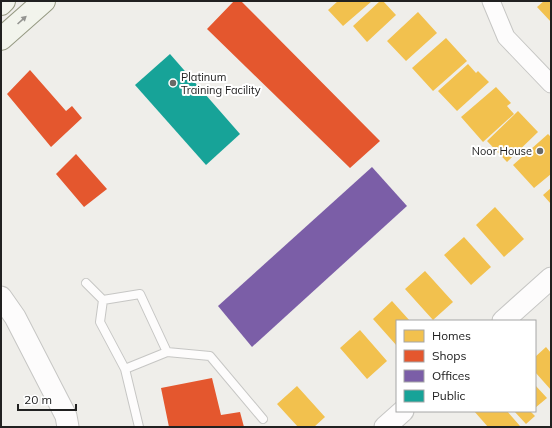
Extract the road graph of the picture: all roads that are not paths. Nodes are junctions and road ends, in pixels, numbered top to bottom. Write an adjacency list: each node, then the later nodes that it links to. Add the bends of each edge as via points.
1 (4, 1): 4 (main road)
2 (44, 1): 5 (main road, one-way to 2)
3 (491, 1): 6 (street, via 506,37)
4 (1, 4)
5 (1, 39)
6 (551, 84)
7 (551, 278): 11 (street)
8 (86, 282): 10 (lane)
9 (1, 297): 16 (street, via 15,316 66,416)
10 (103, 300): 12 (lane, via 140,294); 13 (lane, via 100,322)
11 (504, 320)
12 (167, 352): 13 (lane); 15 (lane, via 210,356)
13 (125, 370): 17 (lane)
14 (402, 412): 18 (street)
15 (263, 419)
16 (68, 427)
17 (139, 427)
18 (385, 427)

